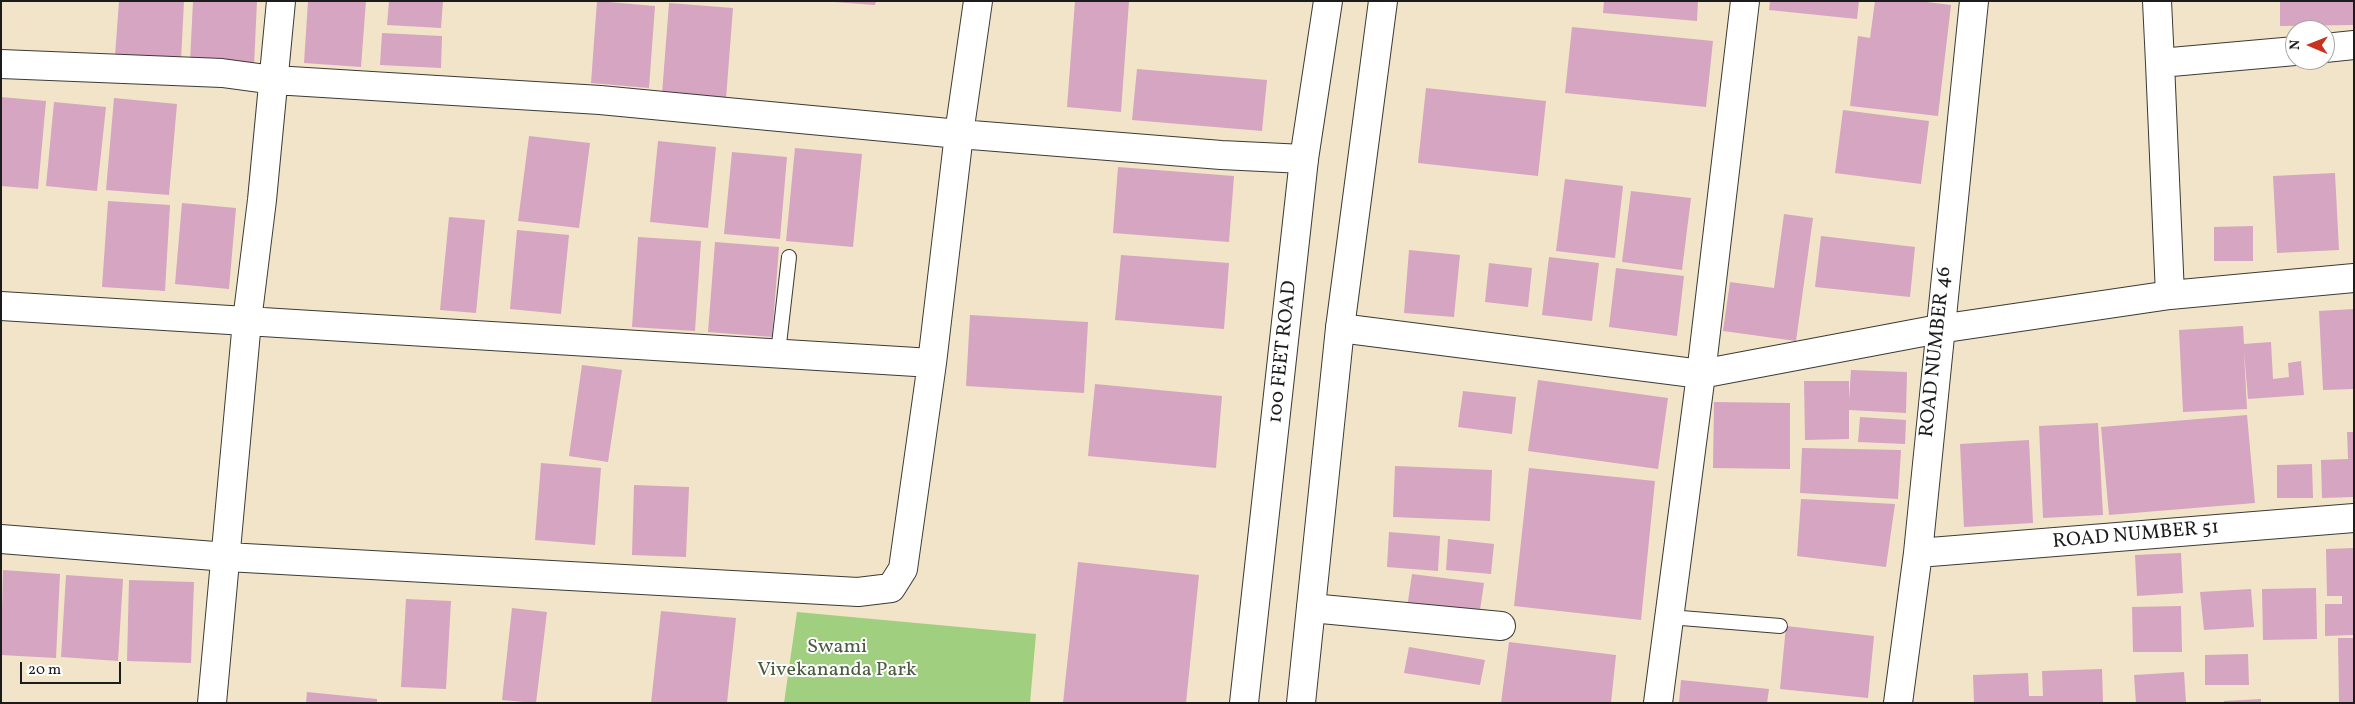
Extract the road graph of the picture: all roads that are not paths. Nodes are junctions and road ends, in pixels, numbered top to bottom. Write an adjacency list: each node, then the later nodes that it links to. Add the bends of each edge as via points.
1 (282, 1): 13 (street)
2 (978, 1): 14 (street)
3 (1328, 1): 15 (street, 100 FEET ROAD)
4 (1383, 1): 21 (street)
5 (1745, 1): 25 (street)
6 (1974, 1): 22 (street, ROAD NUMBER 46)
7 (2157, 1): 11 (street)
8 (2354, 45): 9 (street)
9 (2335, 47)
10 (2285, 51): 11 (street)
11 (2160, 63): 18 (street)
12 (1, 64): 13 (street, via 222,73)
13 (274, 80): 14 (street, via 600,100); 20 (street)
14 (959, 134): 15 (street); 24 (street)
15 (1304, 159): 35 (street, 100 FEET ROAD)
16 (789, 257): 23 (lane)
17 (2354, 278): 18 (street)
18 (2170, 295): 22 (street)
19 (1, 306): 20 (street)
20 (247, 321): 23 (street); 29 (street)
21 (1340, 328): 25 (street); 30 (street)
22 (1939, 329): 25 (street); 28 (street, ROAD NUMBER 46)
23 (778, 353): 24 (street)
24 (932, 363): 29 (street, via 903,569 891,588 858,592)
25 (1701, 374): 31 (street)
26 (2354, 518): 28 (street, ROAD NUMBER 51)
27 (1, 539): 29 (street)
28 (1918, 553): 38 (street, ROAD NUMBER 46)
29 (227, 557): 34 (street)
30 (1311, 608): 32 (street); 36 (street)
31 (1669, 617): 33 (lane); 37 (street)
32 (1502, 626)
33 (1780, 626)
34 (212, 703)
35 (1244, 703)
36 (1302, 703)
37 (1658, 703)
38 (1898, 703)

